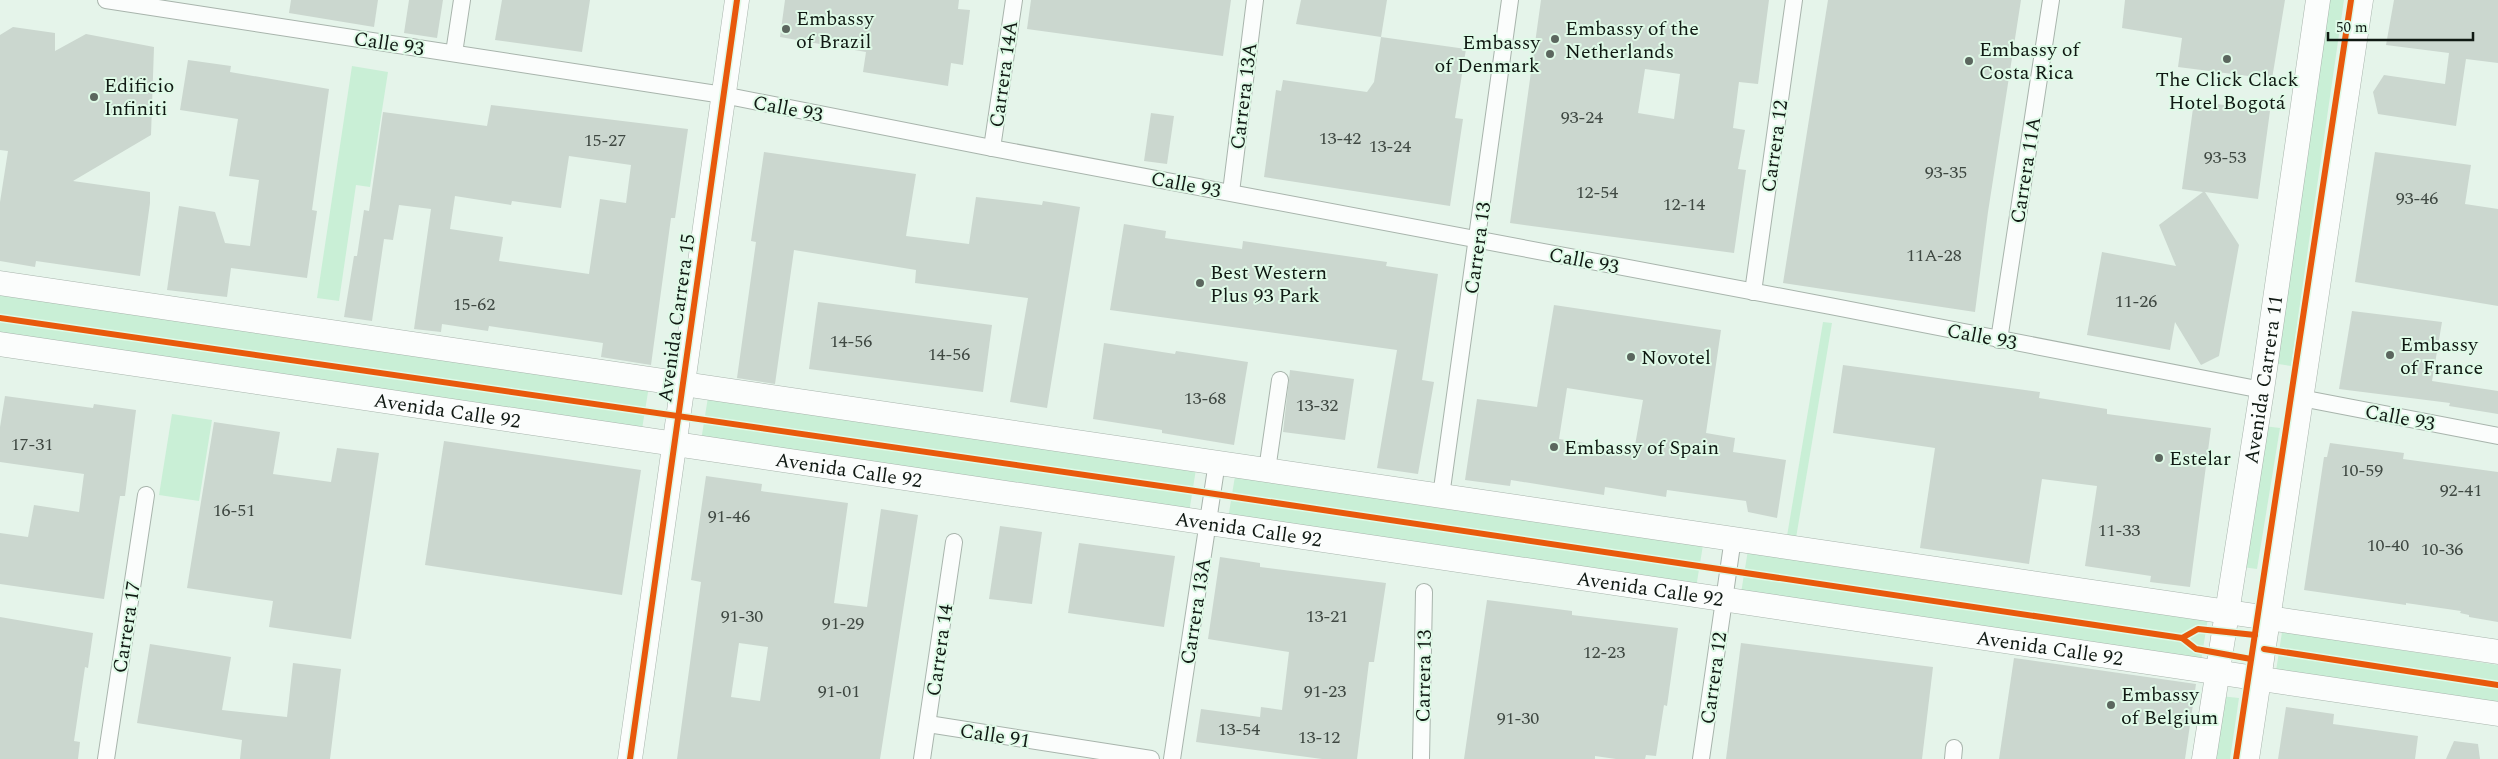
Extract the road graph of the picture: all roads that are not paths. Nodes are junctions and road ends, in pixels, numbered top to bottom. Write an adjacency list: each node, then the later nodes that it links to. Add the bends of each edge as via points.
1 (106, 0): 11 (street, Calle 93)
2 (462, 0): 12 (street)
3 (737, 0): 13 (main road, Avenida Carrera 15)
4 (1014, 0): 14 (street, Carrera 14A)
5 (1255, 0): 15 (street, Carrera 13A)
6 (1510, 0): 16 (street, Carrera 13)
7 (1794, 0): 18 (street, Carrera 12)
8 (2051, 0): 19 (street, Carrera 11A)
9 (2318, 0): 23 (main road, Avenida Carrera 11)
10 (2361, 0): 24 (main road, Avenida Carrera 11)
11 (196, 6): 12 (street, Calle 93)
12 (454, 53): 13 (street, Calle 93)
13 (723, 95): 14 (street, Calle 93); 22 (main road, Avenida Carrera 15)
14 (992, 148): 15 (street, Calle 93)
15 (1231, 192): 16 (street, Calle 93)
16 (1478, 240): 18 (street, Calle 93); 30 (street, Carrera 13)
17 (0, 283): 22 (main road)
18 (1753, 292): 19 (street, Calle 93)
19 (1999, 340): 23 (street, Calle 93)
20 (0, 344): 26 (main road, Avenida Calle 92)
21 (1280, 380): 28 (street)
22 (683, 384): 26 (main road, Avenida Carrera 15); 27 (main road)
23 (2262, 390): 36 (main road, Avenida Carrera 11)
24 (2301, 398): 25 (street, Calle 93); 37 (main road, Avenida Carrera 11)
25 (2498, 436)
26 (674, 444): 31 (main road, Avenida Calle 92); 44 (main road, Avenida Carrera 15)
27 (1217, 462): 28 (main road); 31 (street, Carrera 13A)
28 (1267, 470): 30 (main road)
29 (146, 495): 43 (street, Carrera 17)
30 (1441, 496): 32 (main road)
31 (1208, 523): 35 (main road, Avenida Calle 92); 47 (street, Carrera 13A)
32 (1734, 538): 35 (street, Carrera 12); 36 (main road)
33 (954, 542): 42 (street, Carrera 14)
34 (1424, 592): 48 (street, Carrera 13)
35 (1724, 599): 39 (main road, Avenida Calle 92); 49 (street, Carrera 12)
36 (2226, 611): 37 (main road); 39 (main road, Avenida Carrera 11)
37 (2268, 618): 38 (main road); 40 (main road, Avenida Carrera 11)
38 (2498, 652)
39 (2217, 673): 40 (main road, Avenida Calle 92); 50 (main road, Avenida Carrera 11)
40 (2259, 679): 41 (main road, Avenida Calle 92); 51 (main road, Avenida Carrera 11)
41 (2498, 714)
42 (928, 724): 45 (street, Carrera 14); 46 (street, Calle 91)
43 (106, 759)
44 (630, 759)
45 (922, 759)
46 (1151, 759)
47 (1172, 759)
48 (1421, 759)
49 (1701, 759)
50 (2204, 759)
51 (2247, 759)

